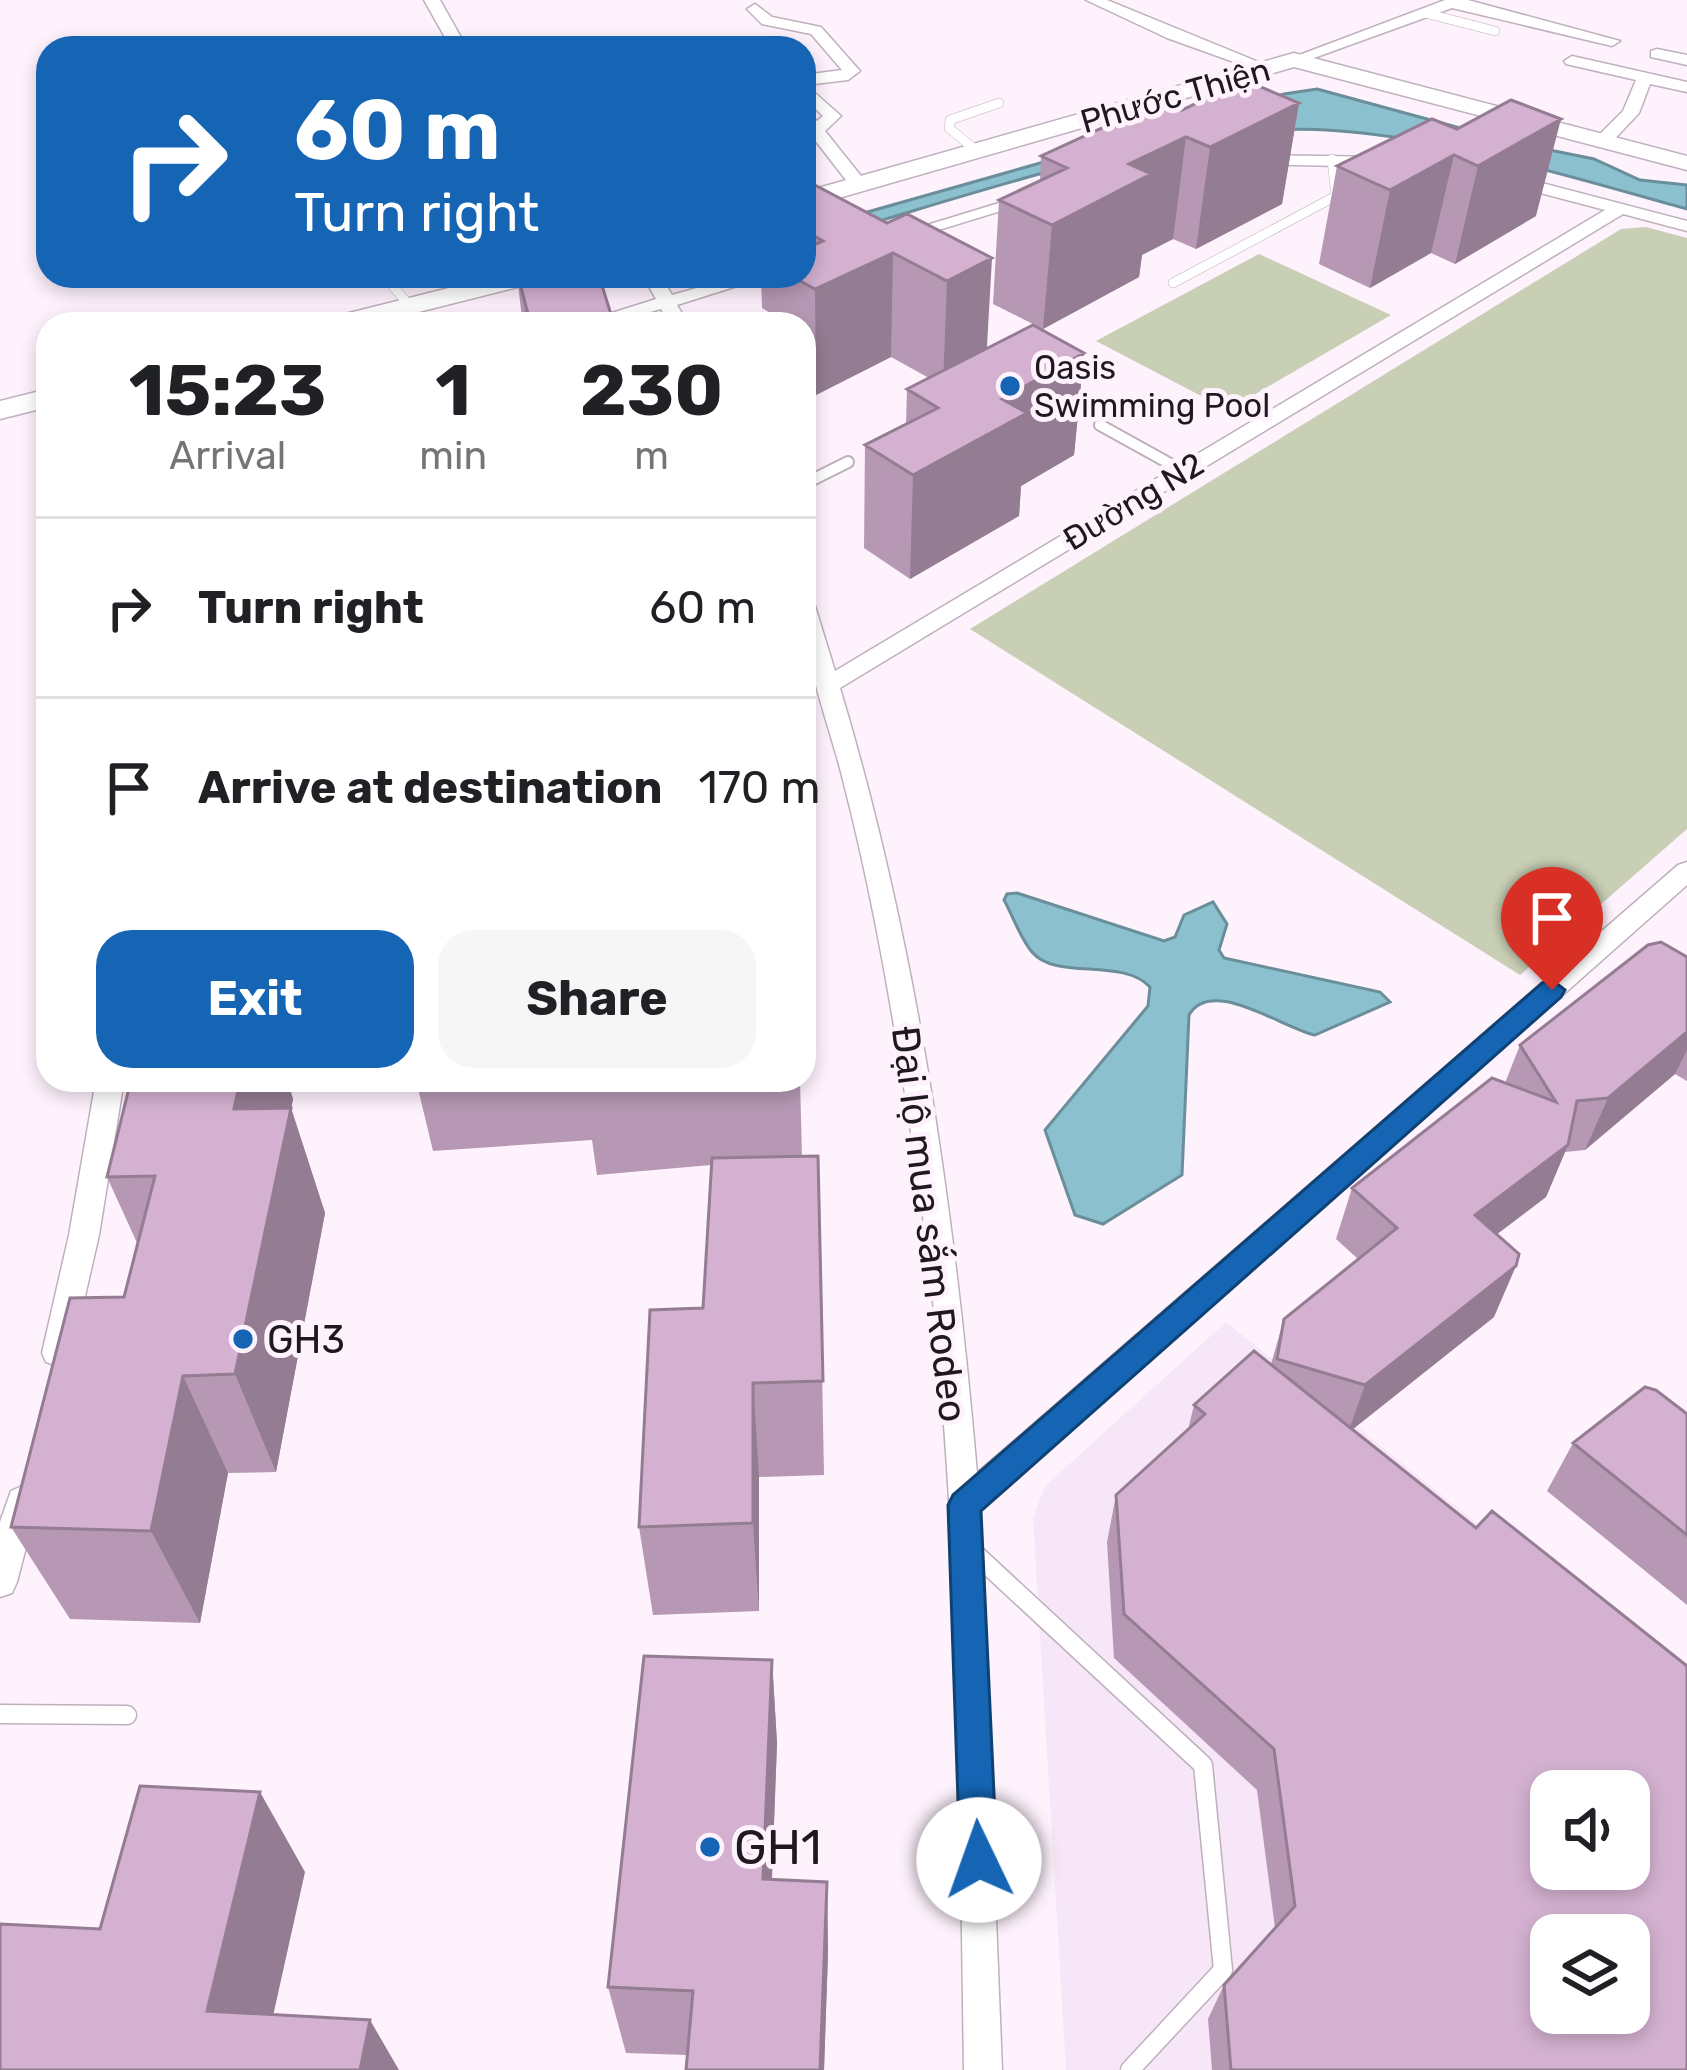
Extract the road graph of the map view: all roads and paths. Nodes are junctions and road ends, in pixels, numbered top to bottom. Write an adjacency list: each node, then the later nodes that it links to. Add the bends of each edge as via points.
1 (432, 0): 7 (street)
2 (1094, 0): 13 (street)
3 (1456, 2): 5 (street); 8 (street)
4 (755, 9): 15 (street, via 767,21 816,30 851,71)
5 (1425, 13): 6 (lane); 11 (street)
6 (1495, 31)
7 (452, 36)
8 (1612, 41)
9 (1657, 54): 10 (street)
10 (1687, 60)
11 (1294, 61): 13 (street, Phước Thiện); 21 (street, Phước Thiện)
12 (1572, 61): 14 (street)
13 (1265, 68): 22 (street, Phước Thiện)
14 (1644, 79): 16 (street); 21 (street, via 1631,113)
15 (816, 82)
16 (1687, 87)
17 (816, 98): 19 (street, via 833,116)
18 (999, 103): 22 (lane, via 950,120)
19 (816, 120)
20 (816, 130): 28 (street)
21 (1602, 142): 25 (street, Phước Thiện)
22 (978, 152): 28 (street, Phước Thiện)
23 (1332, 159): 24 (street); 26 (street); 34 (lane, via 1336,196)
24 (1234, 161)
25 (1687, 163)
26 (1403, 164)
27 (1480, 173): 31 (street)
28 (859, 185): 30 (street, Phước Thiện)
29 (1055, 193): 33 (street)
30 (816, 197)
31 (1621, 208): 32 (street); 48 (street, Đường N2)
32 (1687, 226)
33 (881, 242)
34 (1174, 283)
35 (394, 288): 40 (lane)
36 (481, 288): 40 (street)
37 (660, 288): 39 (street)
38 (718, 288): 39 (street)
39 (669, 302): 42 (street); 43 (street)
40 (410, 306): 41 (street)
41 (386, 312)
42 (631, 312)
43 (674, 312)
44 (36, 401): 45 (street)
45 (0, 410)
46 (1100, 424): 48 (lane)
47 (848, 462): 49 (lane)
48 (1184, 471): 51 (street, Đường N2)
49 (816, 478)
50 (816, 642): 51 (street, Đại lộ mua sắm Rodeo)
51 (830, 684): 56 (street, Đại lộ mua sắm Rodeo, via 915,1070)
52 (1687, 872): 56 (street)
53 (108, 1092): 54 (street)
54 (52, 1378)
55 (32, 1461): 58 (street)
56 (964, 1505): 57 (street, Đại lộ mua sắm Rodeo)
57 (966, 1545): 61 (street, Đại lộ mua sắm Rodeo); 62 (lane, via 1203,1766 1223,1970)
58 (0, 1582)
59 (0, 1714): 60 (lane)
60 (127, 1715)
61 (983, 2070)
62 (1130, 2070)

